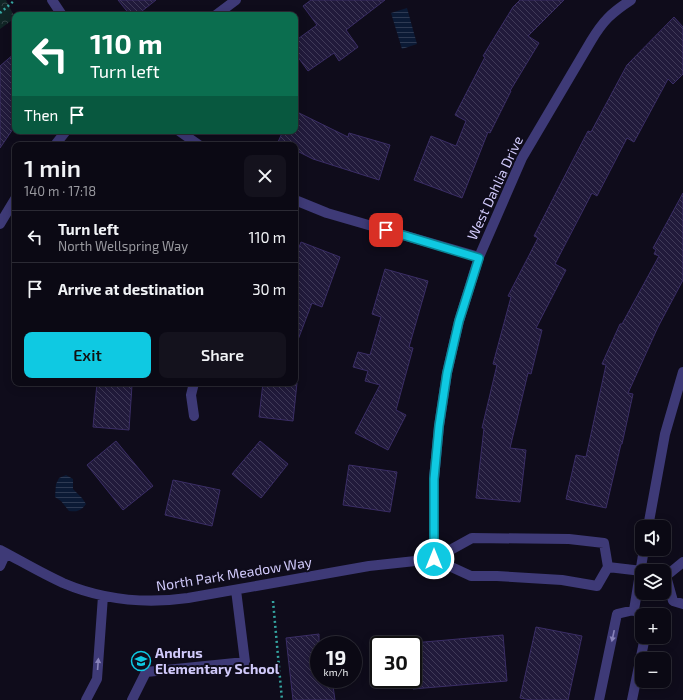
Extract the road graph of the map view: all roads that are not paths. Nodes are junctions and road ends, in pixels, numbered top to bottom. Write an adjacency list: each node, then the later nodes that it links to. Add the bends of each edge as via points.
1 (52, 0): 4 (street)
2 (236, 0): 5 (street)
3 (631, 0): 13 (street, West Dahlia Drive, via 602,23 550,109 522,158)
4 (60, 12)
5 (220, 12)
6 (63, 134): 8 (street)
7 (183, 134): 9 (street)
8 (57, 142)
9 (195, 142)
10 (298, 201): 13 (street, via 327,213)
11 (12, 204): 12 (street)
12 (0, 224)
13 (479, 258): 20 (street, West Dahlia Drive, via 459,321 447,373 439,426 434,479)
14 (683, 372): 16 (street, via 678,385)
15 (193, 386): 17 (street, via 190,395)
16 (678, 405): 18 (street, via 665,434)
17 (194, 416)
18 (649, 520)
19 (3, 552): 22 (street); 28 (street, North Park Meadow Way, via 61,582)
20 (434, 559): 23 (street, via 471,576 562,580 597,586); 23 (street, North Park Meadow Way, via 472,538 569,539 604,543); 26 (street, North Park Meadow Way, via 369,566)
21 (683, 562): 25 (street)
22 (0, 566)
23 (608, 566): 24 (street)
24 (635, 570)
25 (671, 571)
26 (236, 590): 28 (street, North Park Meadow Way, via 167,601 125,600); 33 (street, via 245,662 146,672)
27 (671, 593): 29 (street, via 674,601)
28 (103, 596): 32 (street, one-way to 28, via 97,679)
29 (683, 604)
30 (635, 613): 34 (street, one-way to 34, via 617,614)
31 (644, 644): 35 (street)
32 (86, 700)
33 (132, 700)
34 (599, 700)
35 (632, 700)

